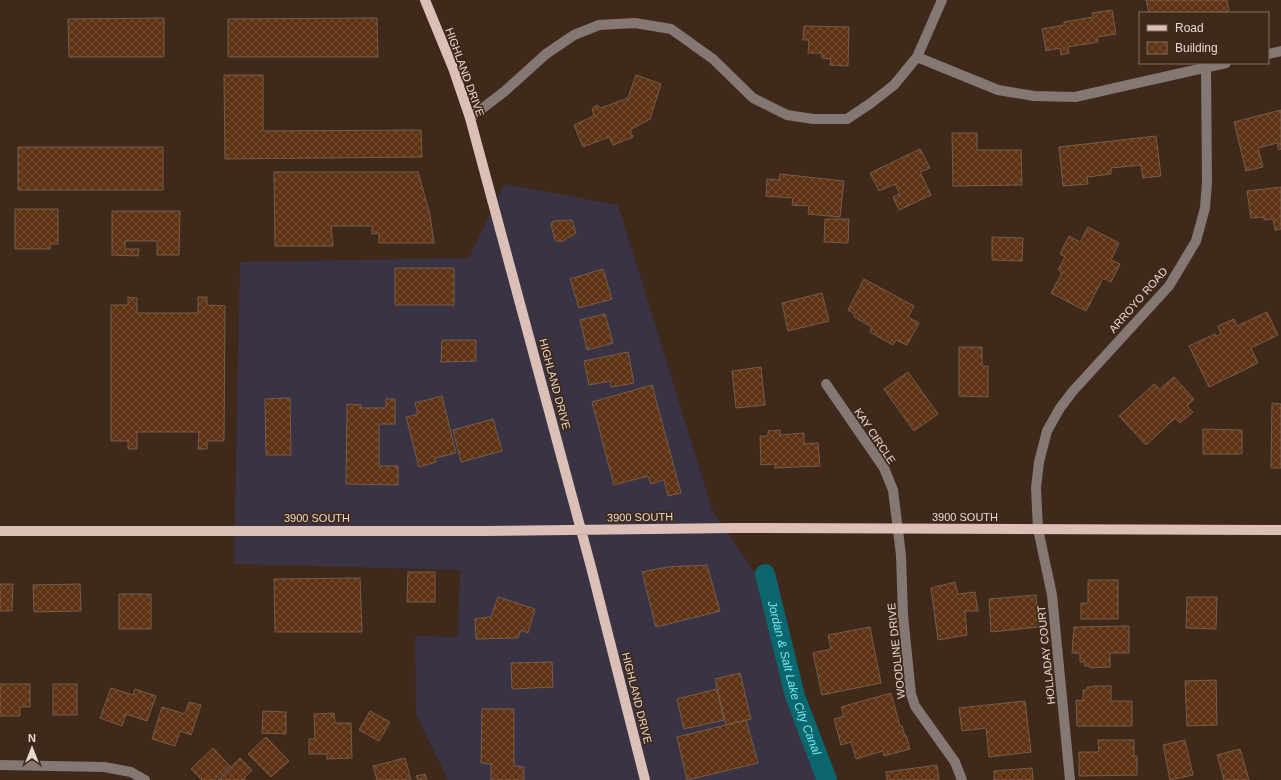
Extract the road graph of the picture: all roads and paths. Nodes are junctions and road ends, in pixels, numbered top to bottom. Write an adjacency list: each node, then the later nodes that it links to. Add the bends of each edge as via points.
1 (425, 0): 8 (main road, HIGHLAND DRIVE)
2 (942, 0): 5 (street)
3 (1281, 51): 4 (street)
4 (1269, 54)
5 (917, 57): 7 (street, via 998,90 1034,96 1075,97); 8 (street, via 894,86 847,119 812,119 787,115 753,98 713,59 671,29 635,23 599,25 574,35 546,54)
6 (1221, 64): 7 (street)
7 (1206, 67): 11 (street, ARROYO ROAD, via 1207,182 1205,208 1196,241 1169,286 1073,391 1050,425 1038,462)
8 (470, 118): 12 (main road, HIGHLAND DRIVE, via 544,387)
9 (826, 384): 10 (street, KAY CIRCLE, via 889,478)
10 (898, 529): 11 (main road, 3900 SOUTH); 12 (main road, 3900 SOUTH); 18 (street, WOODLINE DRIVE, via 911,694 915,706 954,762)
11 (1038, 529): 13 (main road, 3900 SOUTH); 19 (street, HOLLADAY COURT, via 1052,595)
12 (580, 530): 14 (main road, 3900 SOUTH); 17 (main road, HIGHLAND DRIVE, via 592,567)
13 (1281, 530)
14 (0, 531)
15 (0, 765): 16 (street, via 104,767 130,772)
16 (145, 780)
17 (645, 780)
18 (962, 780)
19 (1070, 780)

